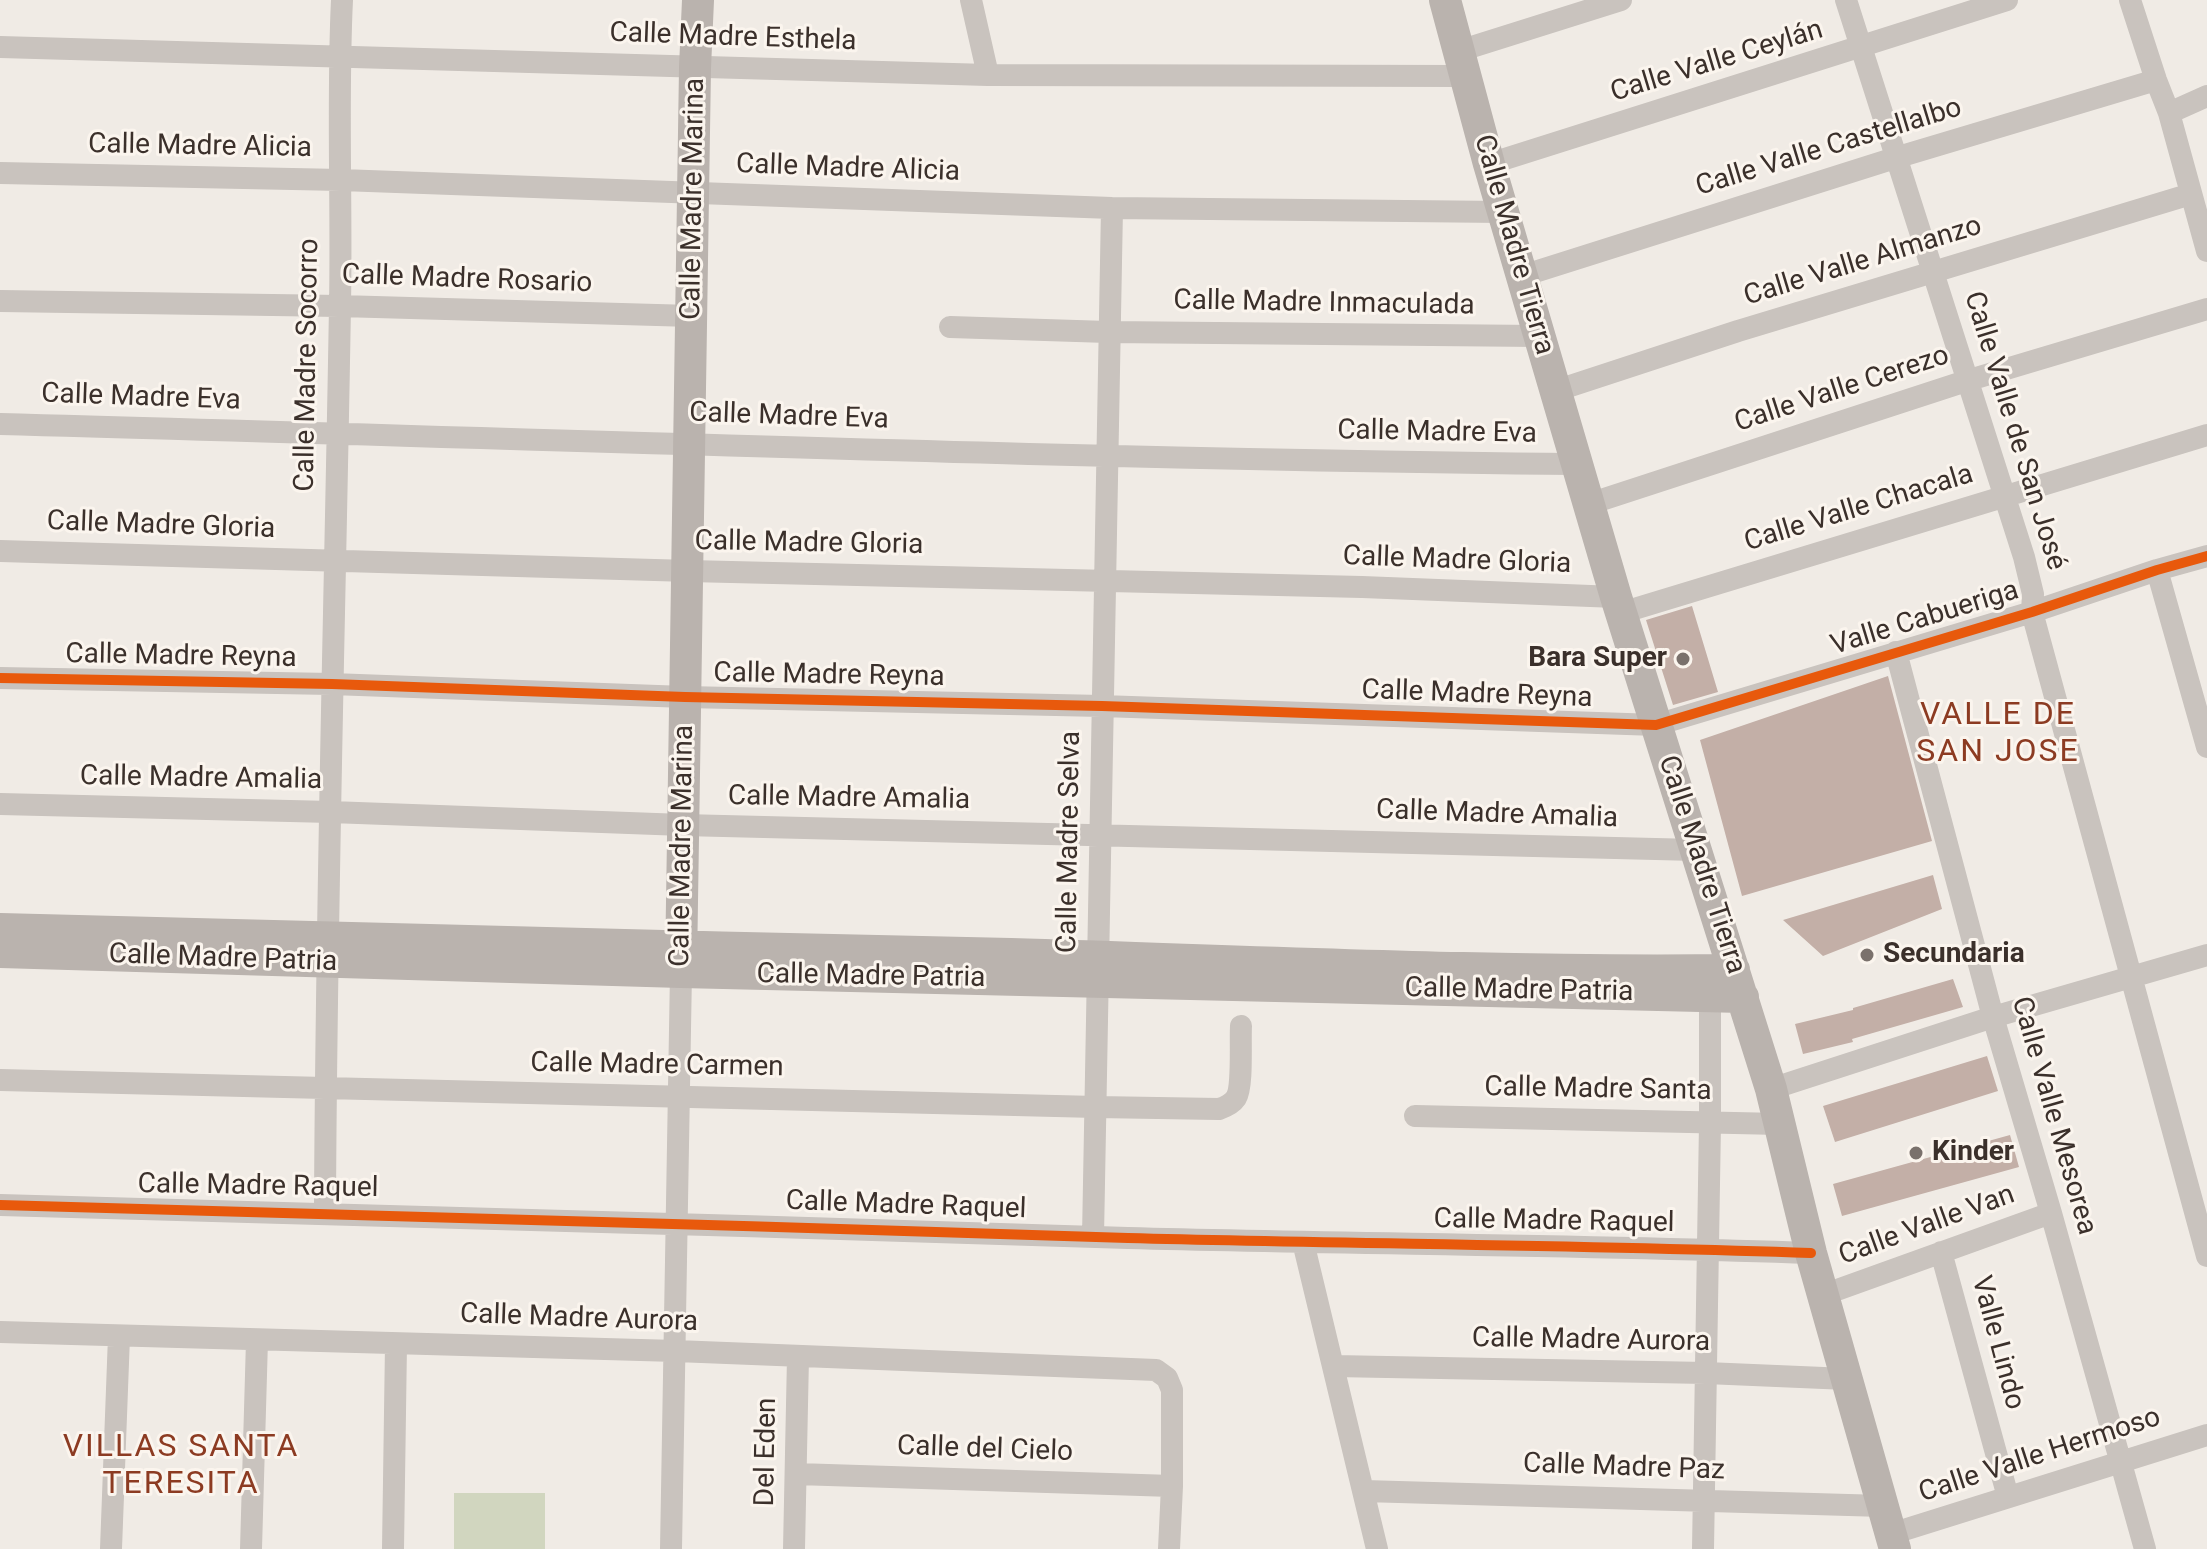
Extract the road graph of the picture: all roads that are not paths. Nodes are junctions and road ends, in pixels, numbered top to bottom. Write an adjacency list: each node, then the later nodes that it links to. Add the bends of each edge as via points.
1 (342, 0): 11 (street, Calle Madre Socorro)
2 (698, 0): 13 (street, Calle Madre Marina)
3 (971, 0): 14 (street)
4 (1445, 0): 12 (street, Calle Madre Tierra)
5 (1621, 0): 12 (street, Calle Madre Esthela)
6 (1846, 0): 10 (street, Calle Valle de San José)
7 (2007, 0): 10 (street, Calle Valle Ceylán)
8 (2130, 0): 15 (street)
9 (0, 47): 11 (street, Calle Madre Esthela)
10 (1861, 48): 18 (street, Calle Valle de San José); 19 (street, Calle Valle Ceylán)
11 (339, 55): 13 (street, Calle Madre Esthela); 21 (street, Calle Madre Socorro)
12 (1462, 63): 14 (street, Calle Madre Esthela); 19 (street, Calle Madre Tierra)
13 (695, 68): 14 (street, Calle Madre Esthela); 22 (street, Calle Madre Marina)
14 (988, 75)
15 (2156, 80): 17 (street); 18 (street, Calle Valle Castellalbo)
16 (2207, 96): 17 (street)
17 (2169, 113): 23 (street)
18 (1895, 158): 27 (street, Calle Valle de San José); 28 (street, Calle Valle Castellalbo)
19 (1489, 164): 25 (street, Calle Madre Tierra)
20 (0, 173): 21 (street, Calle Madre Alicia)
21 (341, 180): 22 (street, Calle Madre Alicia); 30 (street, Calle Madre Socorro)
22 (694, 194): 24 (street, Calle Madre Alicia); 32 (street, Calle Madre Marina)
23 (2191, 194): 26 (street); 27 (street, Calle Valle Almanzo)
24 (1112, 208): 25 (street, Calle Madre Alicia); 34 (street, Calle Madre Selva)
25 (1503, 212): 28 (street, Calle Madre Tierra)
26 (2207, 251)
27 (1933, 271): 36 (street, Calle Valle de San José); 37 (street, Calle Valle Almanzo)
28 (1522, 276): 35 (street, Calle Madre Tierra)
29 (0, 301): 30 (street, Calle Madre Rosario)
30 (340, 306): 32 (street, Calle Madre Rosario); 39 (street, Calle Madre Socorro)
31 (2207, 309): 36 (street, Calle Valle Cerezo)
32 (692, 316): 41 (street, Calle Madre Marina)
33 (950, 327): 34 (street, Calle Madre Inmaculada)
34 (1108, 332): 35 (street, Calle Madre Inmaculada); 42 (street, Calle Madre Selva)
35 (1539, 336): 37 (street, Calle Madre Tierra)
36 (1966, 381): 44 (street, Calle Valle de San José); 45 (street, Calle Valle Cerezo)
37 (1555, 391): 43 (street, Calle Madre Tierra)
38 (0, 424): 39 (street, Calle Madre Eva)
39 (337, 433): 41 (street, Calle Madre Eva); 48 (street, Calle Madre Socorro)
40 (2207, 435): 44 (street, Calle Valle Chacala)
41 (690, 443): 42 (street, Calle Madre Eva); 50 (street, Calle Madre Marina)
42 (1107, 457): 43 (street, Calle Madre Eva); 51 (street, Calle Madre Selva)
43 (1577, 464): 45 (street, Calle Madre Tierra)
44 (2004, 495): 52 (street, Calle Valle Chacala); 53 (street, Calle Valle de San José, via 2030,581)
45 (1589, 504): 52 (street, Calle Madre Tierra)
46 (0, 551): 48 (street, Calle Madre Gloria)
47 (2207, 556): 49 (street, Valle Cabueriga)
48 (335, 562): 50 (street, Calle Madre Gloria); 56 (street, Calle Madre Socorro)
49 (2157, 570): 53 (street, Valle Cabueriga); 60 (street)
50 (689, 571): 51 (street, Calle Madre Gloria); 57 (street, Calle Madre Marina)
51 (1104, 582): 52 (street, Calle Madre Gloria, via 1377,588); 58 (street, Calle Madre Selva)
52 (1618, 605): 59 (street, Calle Madre Tierra)
53 (2032, 612): 54 (street, Valle Cabueriga); 72 (street, Calle Valle de San José)
54 (1896, 652): 59 (street, Valle Cabueriga); 74 (street, Calle Valle Mesorea)
55 (0, 678): 56 (street, Calle Madre Reyna)
56 (332, 684): 57 (street, Calle Madre Reyna); 62 (street, Calle Madre Socorro)
57 (685, 697): 58 (street, Calle Madre Reyna); 63 (street, Calle Madre Marina)
58 (1102, 706): 59 (street, Calle Madre Reyna); 64 (street, Calle Madre Selva)
59 (1656, 725): 65 (street, Calle Madre Tierra)
60 (2207, 747)
61 (0, 804): 62 (street, Calle Madre Amalia)
62 (331, 812): 63 (street, Calle Madre Amalia); 67 (street, Calle Madre Socorro)
63 (683, 825): 64 (street, Calle Madre Amalia); 70 (street, Calle Madre Marina)
64 (1100, 835): 65 (street, Calle Madre Amalia); 71 (street, Calle Madre Selva)
65 (1696, 850): 73 (street, Calle Madre Tierra)
66 (0, 929): 67 (street, Calle Madre Patria)
67 (328, 951): 68 (street, Calle Madre Patria); 70 (street, Calle Madre Patria); 77 (street, Calle Madre Socorro)
68 (0, 952)
69 (2207, 955): 72 (street)
70 (681, 959): 71 (street, Calle Madre Patria); 79 (street, Calle Madre Marina)
71 (1098, 969): 73 (street, Calle Madre Patria, via 1486,969); 80 (street, Calle Madre Selva)
72 (2131, 977): 74 (street); 93 (street, Calle Valle de San José)
73 (1724, 983): 78 (street, Calle Madre Tierra); 82 (street)
74 (1993, 1017): 78 (street); 86 (street, Calle Valle Mesorea)
75 (1241, 1026): 80 (street, Calle Madre Carmen, via 1239,1088 1228,1106)
76 (0, 1080): 77 (street, Calle Madre Carmen)
77 (325, 1087): 79 (street, Calle Madre Carmen); 85 (street, Calle Madre Socorro)
78 (1771, 1089): 83 (street, Calle Madre Tierra)
79 (680, 1097): 80 (street, Calle Madre Carmen); 87 (street, Calle Madre Marina)
80 (1096, 1107): 88 (street, Calle Madre Selva)
81 (1415, 1116): 82 (street, Calle Madre Santa)
82 (1710, 1123): 83 (street, Calle Madre Santa); 90 (street)
83 (1780, 1124): 92 (street, Calle Madre Tierra)
84 (0, 1205): 85 (street, Calle Madre Raquel)
85 (325, 1212): 87 (street, Calle Madre Raquel)
86 (2051, 1213): 91 (street, Calle Valle Van); 105 (street, Calle Valle Mesorea)
87 (677, 1223): 88 (street, Calle Madre Raquel); 99 (street, Calle Madre Marina)
88 (1093, 1237): 89 (street, Calle Madre Raquel)
89 (1303, 1242): 90 (street, Calle Madre Raquel); 101 (street)
90 (1708, 1249): 92 (street, Calle Madre Raquel); 102 (street)
91 (1941, 1252): 94 (street, Calle Valle Van); 109 (street, Valle Lindo)
92 (1811, 1253): 94 (street, Calle Madre Tierra)
93 (2207, 1256)
94 (1823, 1295): 103 (street, Calle Madre Tierra)
95 (0, 1332): 96 (street, Calle Madre Aurora)
96 (119, 1336): 97 (street, Calle Madre Aurora); 112 (street)
97 (257, 1340): 98 (street, Calle Madre Aurora); 113 (street)
98 (396, 1344): 99 (street, Calle Madre Aurora); 114 (street)
99 (676, 1351): 100 (street, Calle Madre Aurora); 115 (street, Calle Madre Marina)
100 (798, 1357): 106 (street, Del Eden); 107 (street, Calle Madre Aurora, via 1156,1370 1172,1390)
101 (1334, 1366): 102 (street, Calle Madre Aurora); 108 (street)
102 (1706, 1373): 103 (street, Calle Madre Aurora); 110 (street)
103 (1847, 1379): 111 (street, Calle Madre Tierra)
104 (2207, 1435): 105 (street, Calle Valle Hermoso)
105 (2120, 1461): 109 (street, Calle Valle Hermoso); 120 (street, Calle Valle Mesorea)
106 (797, 1474): 107 (street, Calle del Cielo); 116 (street, Del Eden)
107 (1172, 1486): 117 (street)
108 (1364, 1491): 110 (street, Calle Madre Paz); 118 (street)
109 (2008, 1497): 111 (street, Calle Valle Hermoso)
110 (1705, 1500): 111 (street, Calle Madre Paz); 119 (street)
111 (1889, 1530)
112 (111, 1549)
113 (251, 1549)
114 (393, 1549)
115 (671, 1549)
116 (794, 1549)
117 (1169, 1549)
118 (1377, 1549)
119 (1703, 1549)
120 (2145, 1549)

